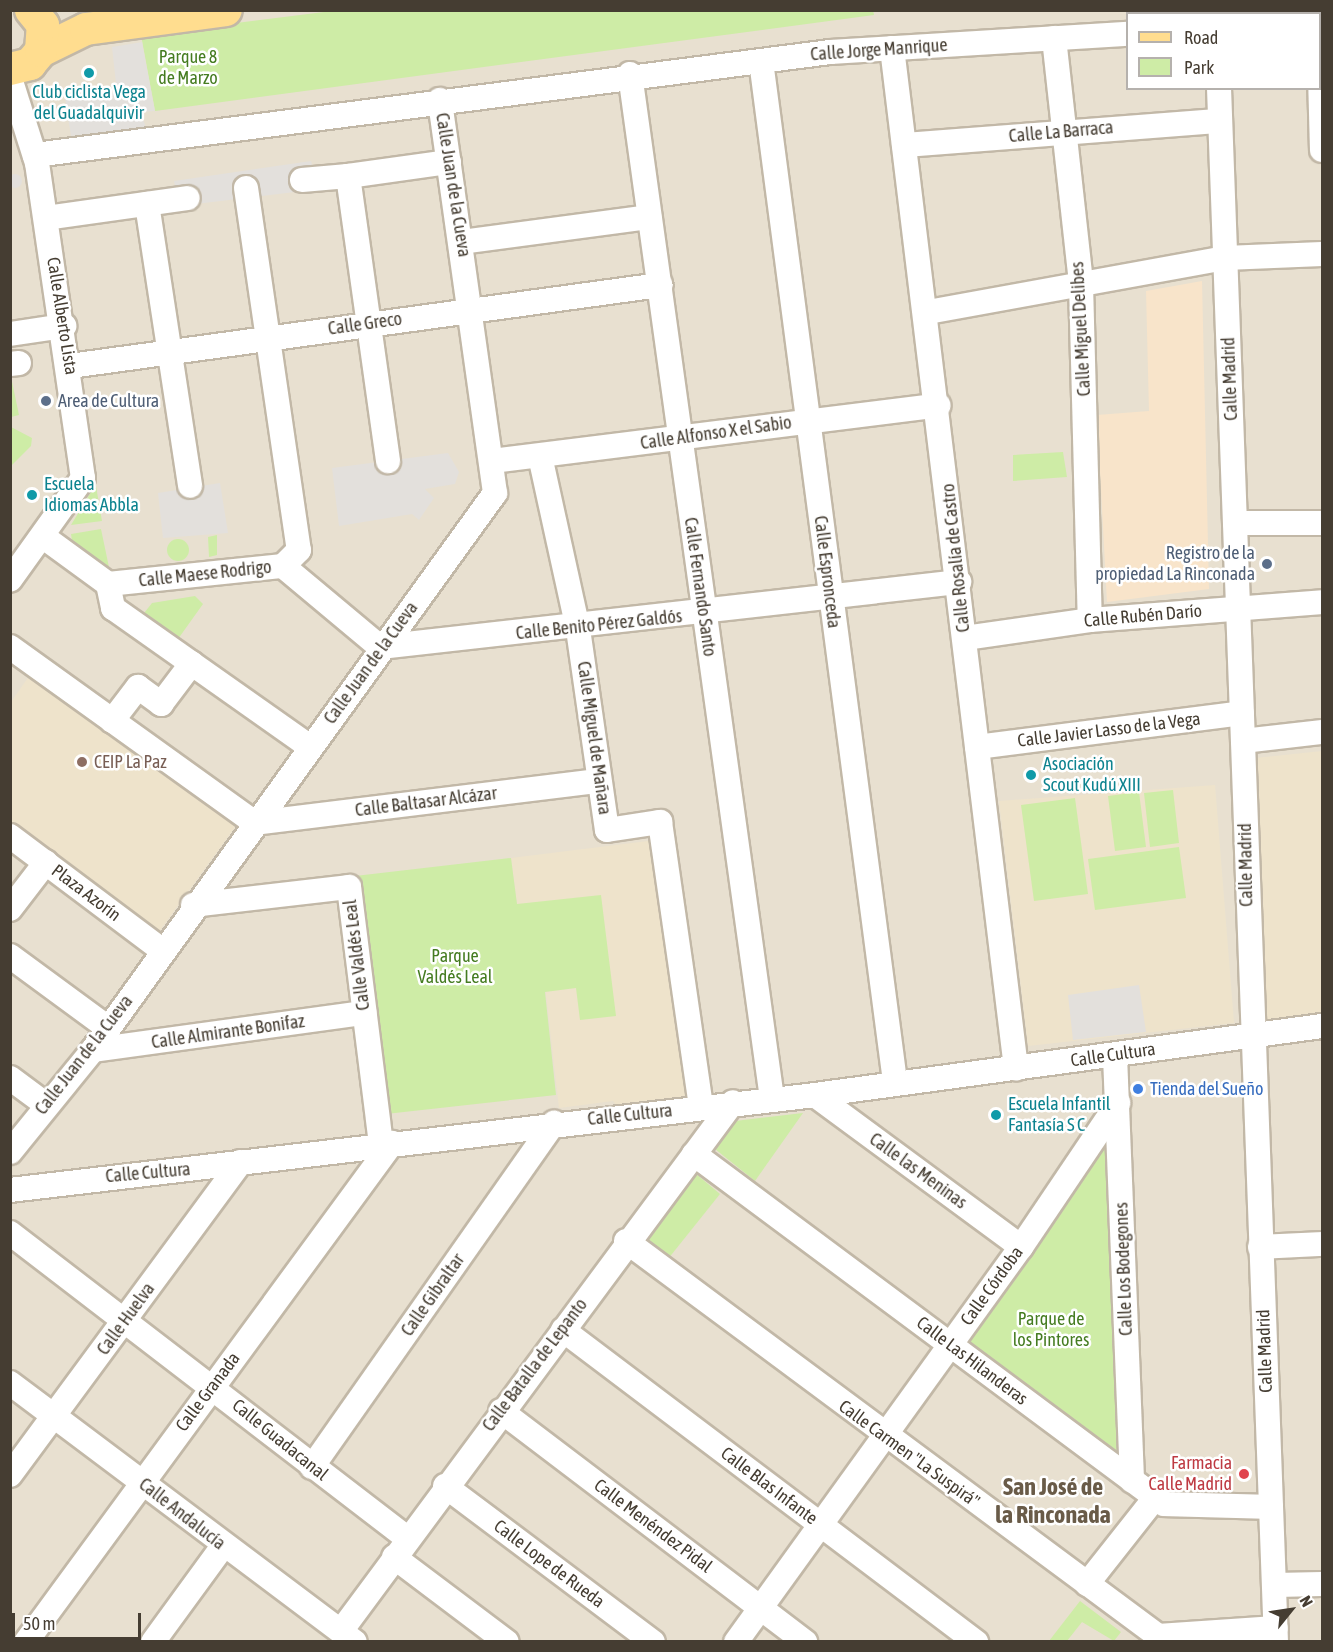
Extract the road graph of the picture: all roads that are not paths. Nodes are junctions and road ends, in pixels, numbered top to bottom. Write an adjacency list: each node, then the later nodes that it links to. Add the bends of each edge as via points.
1 (226, 10): 3 (main road)
2 (35, 14): 3 (main road); 8 (main road, via 44,34)
3 (86, 30): 8 (main road)
4 (1126, 34): 5 (street, Calle Jorge Manrique)
5 (1054, 38): 6 (street, Calle Jorge Manrique); 14 (street, Calle Miguel Delibes)
6 (892, 48): 7 (street, Calle Jorge Manrique); 15 (street, Calle Rosalía de Castro)
7 (761, 61): 9 (street, Calle Jorge Manrique); 39 (street, Calle Espronceda)
8 (23, 65): 17 (street, Calle Alberto Lista, via 22,103)
9 (630, 74): 12 (street, Calle Juan de la Cueva); 24 (street, Calle Fernando Santo)
10 (1219, 90): 13 (street, Calle Madrid)
11 (1321, 90): 16 (street)
12 (440, 100): 17 (street, Calle Juan de la Cueva); 18 (street, Calle Juan de la Cueva)
13 (1218, 121): 14 (street, Calle La Barraca); 28 (street, Calle Madrid)
14 (1064, 132): 15 (street, Calle La Barraca); 29 (street, Calle Miguel Delibes)
15 (904, 145): 32 (street, Calle Rosalía de Castro)
16 (1323, 150)
17 (30, 162): 25 (street, Calle Alberto Lista)
18 (449, 162): 19 (street); 26 (street, Calle Juan de la Cueva)
19 (348, 176): 20 (street); 33 (street)
20 (302, 180)
21 (246, 188): 36 (street)
22 (188, 198): 23 (street)
23 (147, 204): 25 (street); 44 (street)
24 (649, 217): 26 (street); 30 (street, Calle Fernando Santo)
25 (46, 218): 34 (street, Calle Alberto Lista)
26 (461, 242): 31 (street, Calle Juan de la Cueva)
27 (1323, 254): 28 (street)
28 (1225, 258): 29 (street); 45 (street, Calle Madrid)
29 (1081, 284): 32 (street); 56 (street, Calle Miguel Delibes)
30 (660, 285): 31 (street, Calle Greco); 40 (street, Calle Fernando Santo)
31 (472, 309): 33 (street, Calle Greco); 43 (street, Calle Juan de la Cueva)
32 (928, 312): 38 (street, Calle Rosalía de Castro)
33 (370, 323): 36 (street, Calle Greco); 42 (street)
34 (64, 326): 35 (street); 37 (street, Calle Alberto Lista)
35 (10, 334)
36 (269, 338): 37 (street, Calle Greco); 48 (street, via 299,550)
37 (70, 366): 47 (street, Calle Alberto Lista, via 83,478)
38 (939, 405): 39 (street, Calle Alfonso X el Sabio); 50 (street, Calle Rosalía de Castro)
39 (807, 419): 40 (street, Calle Alfonso X el Sabio); 52 (street, Calle Espronceda)
40 (680, 439): 41 (street, Calle Alfonso X el Sabio); 55 (street, Calle Fernando Santo)
41 (540, 456): 43 (street, Calle Alfonso X el Sabio); 57 (street, Calle Miguel de Mañara)
42 (388, 461)
43 (492, 461): 60 (street, Calle Juan de la Cueva, via 495,493)
44 (190, 486)
45 (1235, 523): 46 (street); 54 (street, Calle Madrid)
46 (1323, 523)
47 (45, 538): 49 (street, Calle Alberto Lista); 51 (street)
48 (283, 566): 51 (street, Calle Maese Rodrigo); 60 (street, Calle Maese Rodrigo)
49 (10, 580)
50 (959, 582): 52 (street, Calle Benito Pérez Galdós); 58 (street, Calle Rosalía de Castro)
51 (108, 584): 61 (street, via 113,608)
52 (830, 595): 55 (street, Calle Benito Pérez Galdós); 84 (street, Calle Espronceda)
53 (1323, 602): 54 (street, Calle Rubén Darío)
54 (1237, 608): 56 (street, Calle Rubén Darío); 62 (street, Calle Madrid)
55 (704, 613): 57 (street, Calle Benito Pérez Galdós); 86 (street, Calle Fernando Santo)
56 (1090, 620): 58 (street, Calle Rubén Darío)
57 (578, 629): 60 (street, Calle Benito Pérez Galdós); 68 (street, Calle Miguel de Mañara)
58 (965, 638): 67 (street, Calle Rosalía de Castro)
59 (10, 647): 63 (street)
60 (380, 647): 66 (street, Calle Juan de la Cueva)
61 (192, 663): 63 (street, via 161,704 138,687); 66 (street)
62 (1242, 714): 65 (street, Calle Madrid); 67 (street, Calle Javier Lasso de la Vega)
63 (112, 721): 69 (street)
64 (1323, 732): 65 (street)
65 (1243, 741): 79 (street, Calle Madrid)
66 (310, 747): 69 (street, Calle Juan de la Cueva)
67 (977, 747): 82 (street, Calle Rosalía de Castro)
68 (598, 781): 69 (street, Calle Baltasar Alcázar); 90 (street, Calle Miguel de Mañara, via 607,830 660,822)
69 (255, 823): 72 (street, Calle Juan de la Cueva)
70 (10, 836): 71 (street, Plaza Azorín)
71 (46, 862): 73 (street); 74 (street, Plaza Azorín)
72 (193, 905): 74 (street, Calle Juan de la Cueva); 76 (street, Calle Valdés Leal, via 349,887)
73 (10, 909)
74 (162, 950): 78 (street, Calle Juan de la Cueva)
75 (10, 956): 78 (street)
76 (364, 1013): 80 (street, Calle Almirante Bonifaz); 92 (street, Calle Valdés Leal)
77 (1323, 1026): 79 (street, Calle Cultura)
78 (108, 1028): 80 (street, Calle Juan de la Cueva)
79 (1250, 1034): 81 (street, Calle Cultura); 101 (street, Calle Madrid)
80 (93, 1050): 89 (street, Calle Juan de la Cueva)
81 (1115, 1056): 82 (street, Calle Cultura); 88 (street, Calle Los Bodegones)
82 (1016, 1068): 84 (street, Calle Cultura)
83 (10, 1078): 89 (street)
84 (895, 1082): 85 (street, Calle Cultura)
85 (815, 1095): 86 (street, Calle Cultura); 100 (street, Calle las Meninas)
86 (772, 1099): 87 (street, Calle Cultura)
87 (733, 1102): 90 (street, Calle Cultura); 94 (street, Calle Batalla de Lepanto)
88 (1118, 1103): 100 (street, Calle Córdoba); 112 (street, Calle Los Bodegones)
89 (45, 1104): 93 (street, Calle Juan de la Cueva)
90 (701, 1104): 91 (street, Calle Cultura)
91 (554, 1123): 92 (street, Calle Cultura); 110 (street, Calle Gibraltar)
92 (386, 1143): 95 (street, Calle Cultura); 106 (street, Calle Granada)
93 (10, 1152)
94 (694, 1154): 98 (street, Calle Batalla de Lepanto); 104 (street, Calle Las Hilanderas)
95 (241, 1162): 96 (street, Calle Cultura); 102 (street, Calle Huelva)
96 (10, 1190)
97 (10, 1233): 102 (street, Calle Guadacanal)
98 (626, 1241): 103 (street, Calle Batalla de Lepanto); 109 (street, Calle Carmen "La Suspirá")
99 (1323, 1244): 101 (street)
100 (1021, 1247): 104 (street, Calle Córdoba)
101 (1260, 1247): 116 (street, Calle Madrid)
102 (126, 1320): 106 (street, Calle Guadacanal); 108 (street, Calle Huelva)
103 (563, 1330): 107 (street, Calle Batalla de Lepanto); 117 (street, Calle Blas Infante)
104 (950, 1344): 109 (street, Calle Córdoba); 112 (street, Calle Las Hilanderas)
105 (10, 1383): 108 (street, Calle Andalucía)
106 (213, 1386): 110 (street, Calle Guadacanal); 113 (street, Calle Granada)
107 (501, 1411): 114 (street, Calle Batalla de Lepanto); 123 (street, Calle Menéndez Pidal)
108 (54, 1416): 111 (street, Calle Huelva); 113 (street, Calle Andalucía)
109 (883, 1435): 117 (street, Calle Córdoba); 120 (street, Calle Carmen "La Suspirá")
110 (312, 1467): 119 (street, Calle Guadacanal)
111 (10, 1475)
112 (1131, 1481): 115 (street, Calle Las Hilanderas)
113 (141, 1483): 118 (street, Calle Andalucía); 127 (street, Calle Granada)
114 (445, 1486): 119 (street, Calle Batalla de Lepanto); 130 (street, Calle Lope de Rueda)
115 (1155, 1498): 116 (street, Calle Las Hilanderas, via 1164,1504); 120 (street)
116 (1271, 1507): 122 (street, Calle Madrid)
117 (819, 1524): 123 (street, Calle Córdoba); 133 (street, Calle Blas Infante)
118 (223, 1546): 125 (street, Calle Andalucía); 128 (street)
119 (401, 1548): 125 (street, Calle Batalla de Lepanto); 129 (street, Calle Guadacanal)
120 (1087, 1584): 126 (street, Calle Carmen "La Suspirá")
121 (1323, 1584): 122 (street)
122 (1275, 1585): 124 (street, Calle Madrid)
123 (759, 1607): 131 (street, Calle Córdoba); 132 (street, Calle Menéndez Pidal)
124 (1276, 1635): 126 (street, Calle Carmen "La Suspirá")
125 (348, 1636)
126 (1159, 1639)
127 (26, 1641)
128 (153, 1641)
129 (507, 1641)
130 (653, 1641)
131 (735, 1641)
132 (805, 1641)
133 (976, 1641)

